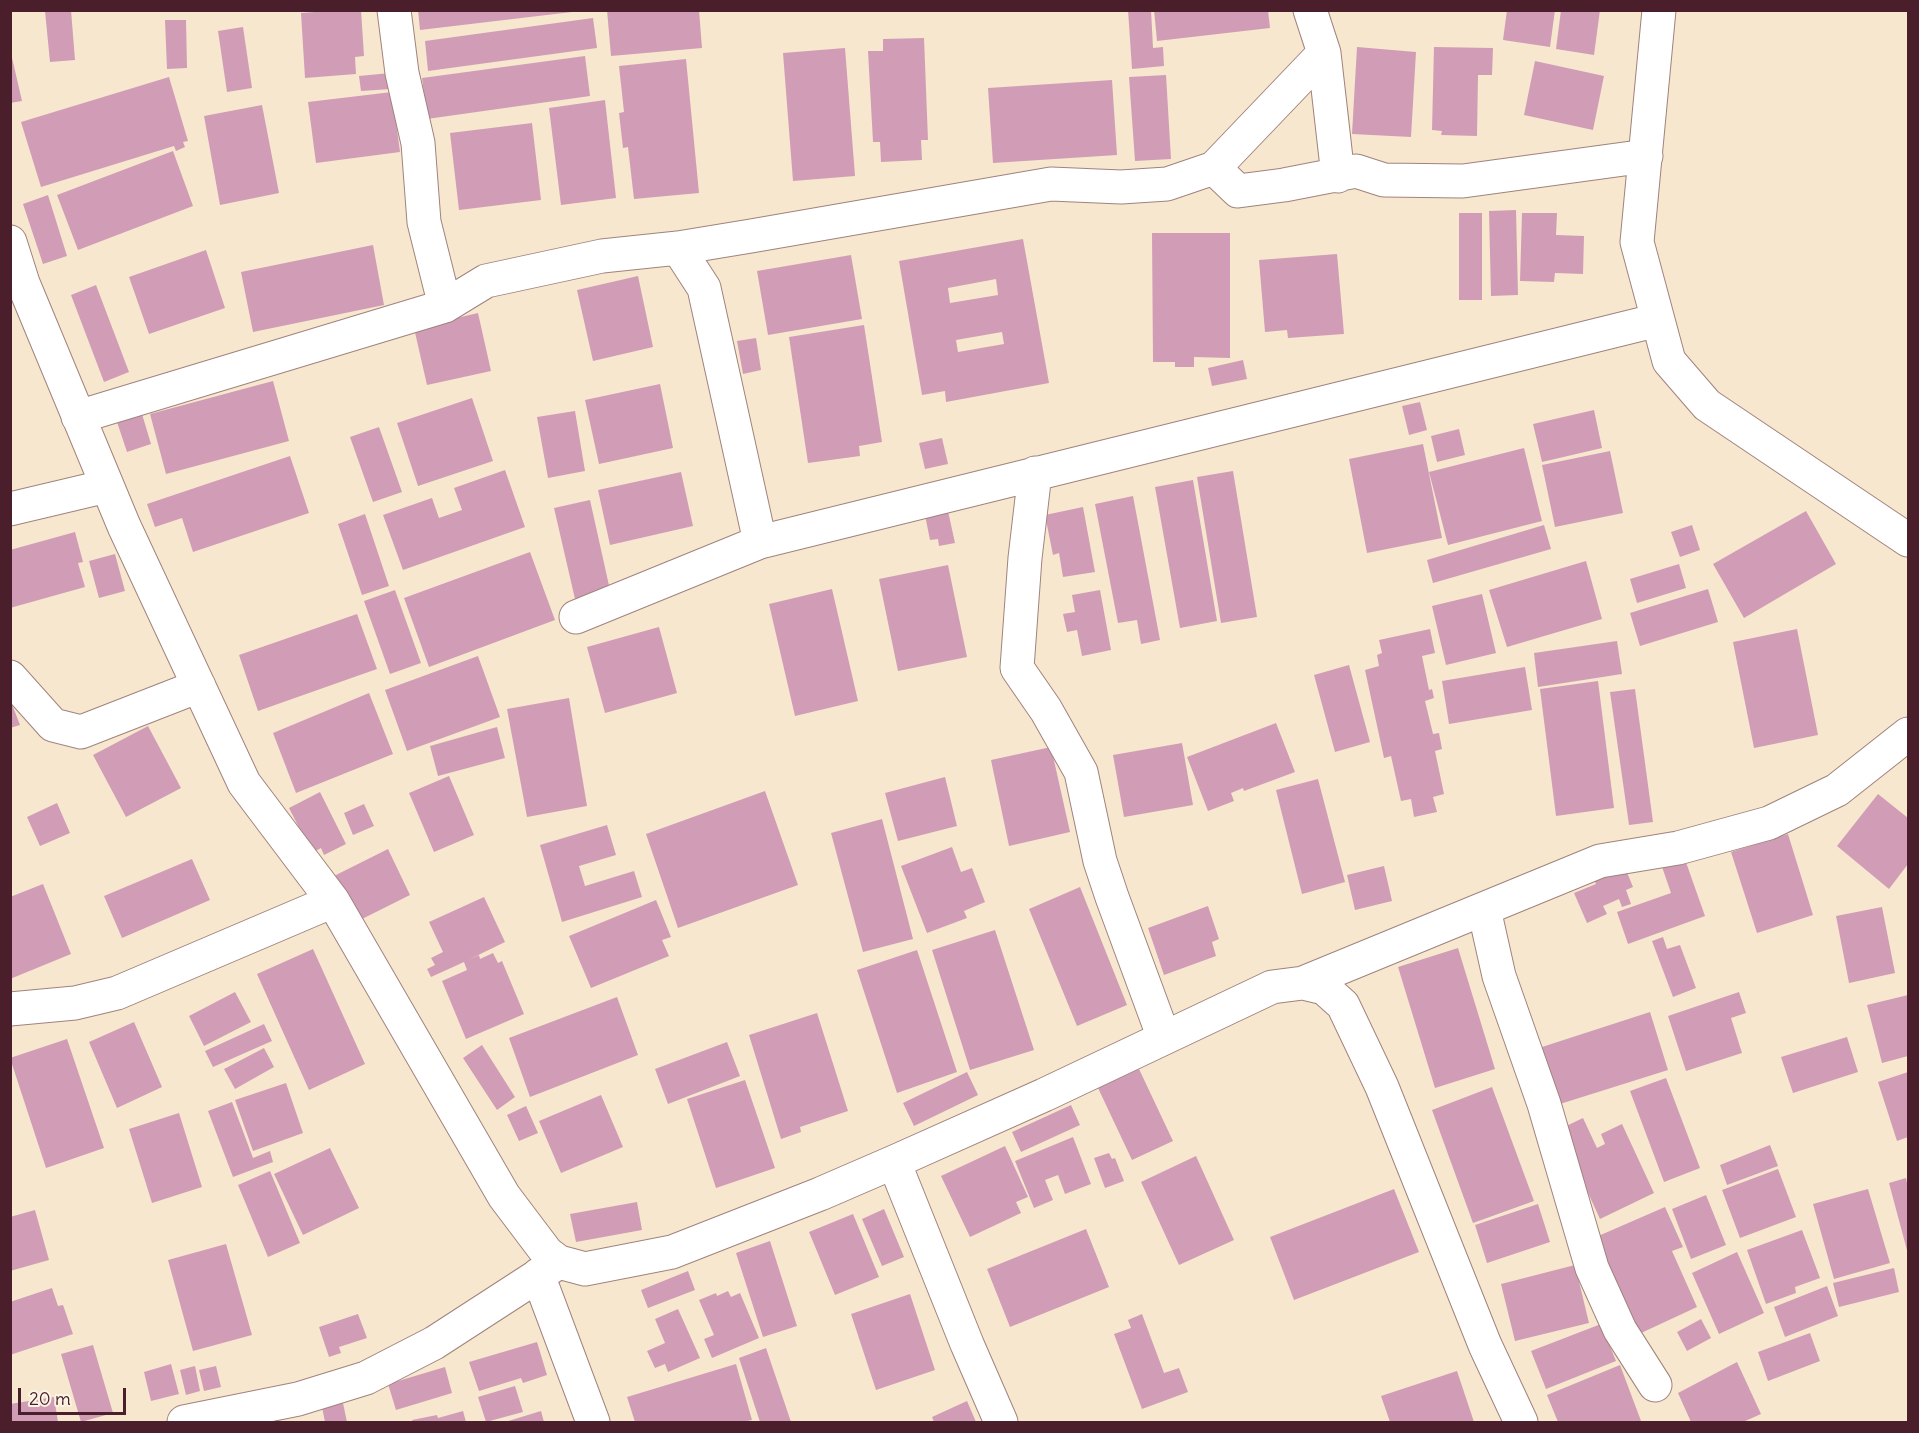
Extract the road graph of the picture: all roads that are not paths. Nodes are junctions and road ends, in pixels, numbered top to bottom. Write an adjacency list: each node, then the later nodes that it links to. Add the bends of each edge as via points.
1 (394, 10): 10 (street, via 402,74 418,143 424,222)
2 (1310, 10): 4 (street)
3 (1659, 10): 5 (street)
4 (1324, 53): 6 (street); 7 (street)
5 (1646, 156): 7 (street, via 1463,181 1384,180 1356,171); 11 (street, via 1637,242)
6 (1214, 168): 7 (street, via 1238,191); 9 (street, via 1167,184 1121,188 1051,184)
7 (1338, 176)
8 (10, 242): 12 (street)
9 (678, 248): 10 (street, via 602,255 486,280); 17 (street, via 705,288)
10 (445, 306): 12 (street)
11 (1658, 320): 13 (street); 16 (street, via 1669,361 1707,405)
12 (78, 417): 14 (street)
13 (1035, 473): 17 (street); 26 (street, via 1017,669 1081,772 1100,861)
14 (107, 486): 15 (street); 20 (street)
15 (10, 509)
16 (1908, 540)
17 (760, 542): 18 (street)
18 (576, 617)
19 (10, 677): 20 (street, via 53,725 81,732)
20 (199, 686): 22 (street, via 244,783)
21 (1908, 734): 23 (street, via 1837,789 1769,823 1678,848 1600,861)
22 (333, 901): 25 (street, via 117,993 75,1003); 28 (street, via 504,1196 547,1253)
23 (1484, 909): 24 (street); 29 (street, via 1499,976 1544,1104 1592,1268 1620,1330)
24 (1303, 983): 26 (street, via 1272,987); 33 (street, via 1324,988 1343,1005 1382,1087 1485,1345)
25 (10, 1009)
26 (1164, 1038): 27 (street)
27 (894, 1162): 28 (street, via 672,1252 585,1269); 32 (street)
28 (549, 1268): 30 (street, via 434,1343 366,1378 298,1400); 31 (street)
29 (1655, 1385)
30 (184, 1422)
31 (593, 1422)
32 (1001, 1422)
33 (1521, 1422)

